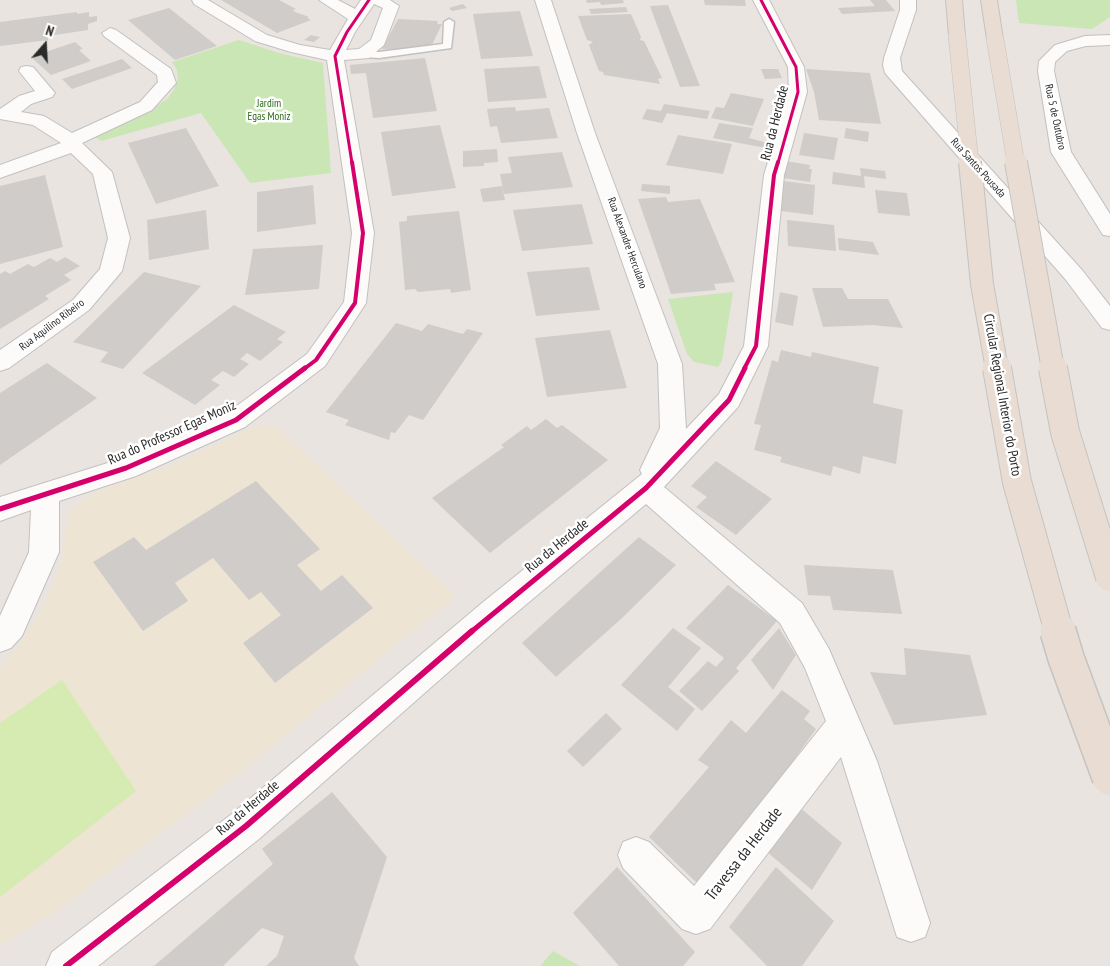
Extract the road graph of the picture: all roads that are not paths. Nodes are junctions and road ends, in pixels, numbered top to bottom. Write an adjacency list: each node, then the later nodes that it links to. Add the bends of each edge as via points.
1 (326, 0): 9 (street)
2 (378, 0): 13 (street, via 391,6 378,42)
3 (543, 0): 22 (street, Rua Alexandre Herculano, via 586,133 670,364 672,428)
4 (761, 0): 22 (street, Rua da Herdade, via 796,67 798,92 774,175 756,346 729,400)
5 (908, 0): 20 (street, Rua Santos Pousada, via 908,10 892,58 894,74 1074,275)
6 (954, 0): 28 (highway, Circular Regional Interior do Porto, bridge, via 982,284 1017,482 1066,658)
7 (989, 0): 25 (highway, bridge, via 1036,283 1065,432)
8 (199, 1): 14 (street, via 260,38 297,50)
9 (363, 8): 14 (street)
10 (449, 22): 13 (lane, via 448,46)
11 (110, 33): 17 (street, via 165,73 167,83 146,106)
12 (1110, 40): 19 (street, Rua 5 de Outubro, via 1085,40 1061,48 1047,61 1046,71 1061,152)
13 (363, 54): 14 (street)
14 (336, 56): 23 (street, Rua do Professor Egas Moniz, via 363,233 355,303 316,360 236,420 126,468)
15 (27, 71): 16 (street, via 46,93 25,100)
16 (3, 115): 17 (street, Rua Aquilino Ribeiro, via 38,120)
17 (72, 143): 18 (street); 21 (street, Rua Aquilino Ribeiro, via 102,172 119,238 111,271 81,305)
18 (0, 172)
19 (1110, 230)
20 (1110, 322)
21 (0, 362)
22 (646, 488): 27 (street, via 791,613 818,660); 31 (street, Rua da Herdade, via 493,613 246,826)
23 (45, 494): 24 (street, Rua do Professor Egas Moniz); 26 (street, via 44,552 11,626)
24 (0, 509)
25 (1110, 577)
26 (0, 638)
27 (845, 724): 29 (street, Travessa da Herdade, via 696,915); 30 (street, via 860,761)
28 (1110, 777)
29 (636, 855)
30 (911, 923)
31 (66, 966)

